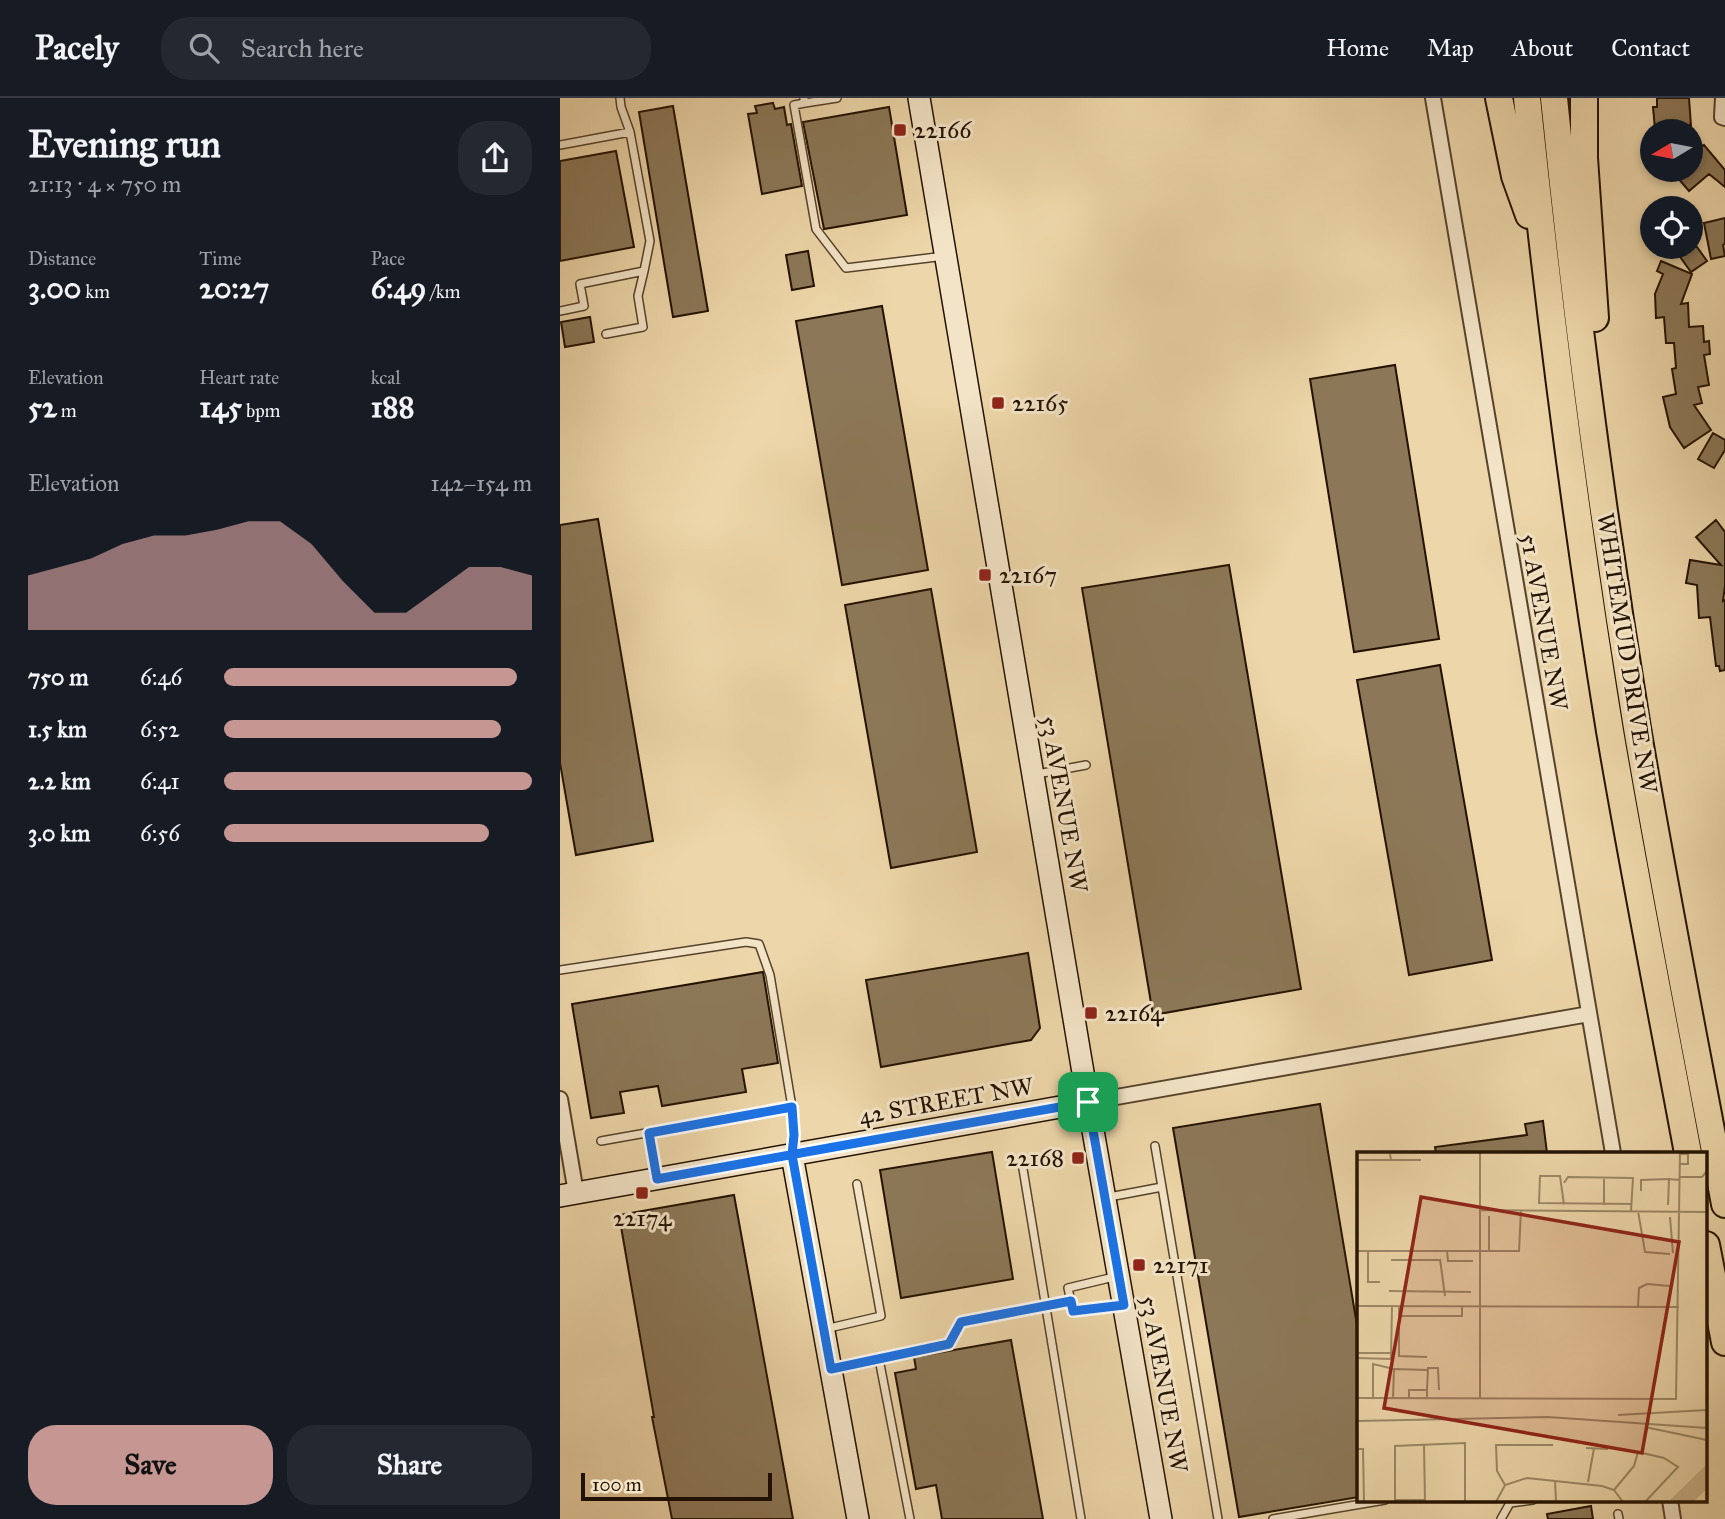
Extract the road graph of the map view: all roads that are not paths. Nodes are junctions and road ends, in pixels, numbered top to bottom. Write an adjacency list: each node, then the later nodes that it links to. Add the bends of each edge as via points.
1 (620, 98): 12 (lane)
2 (837, 98): 10 (lane)
3 (919, 98): 14 (street, 53 AVENUE NW)
4 (1433, 98): 23 (street, 51 AVENUE NW)
5 (1499, 98): 15 (highway, via 1515,176)
6 (1527, 98): 15 (highway, WHITEMUD DRIVE NW)
7 (1554, 98): 19 (highway, WHITEMUD DRIVE NW)
8 (1584, 98): 19 (highway)
9 (1723, 98): 11 (street)
10 (804, 100): 14 (lane, via 794,104 817,229 846,268)
11 (1725, 118)
12 (630, 132): 13 (lane); 16 (lane, via 649,241)
13 (560, 145)
14 (945, 256): 21 (street, 53 AVENUE NW)
15 (1544, 259): 31 (highway, WHITEMUD DRIVE NW, via 1611,732)
16 (644, 271): 17 (lane, via 580,284 584,306); 18 (lane, via 638,296 643,327)
17 (560, 311)
18 (606, 334)
19 (1599, 477): 39 (highway, WHITEMUD DRIVE NW, via 1653,819)
20 (1086, 765): 21 (lane)
21 (1032, 774): 25 (street, 53 AVENUE NW)
22 (560, 970): 26 (lane, via 746,942 759,944 771,975)
23 (1589, 1014): 25 (street, 42 STREET NW); 30 (street, 51 AVENUE NW)
24 (560, 1100): 37 (street)
25 (1088, 1102): 32 (street, 42 STREET NW); 38 (street, 53 AVENUE NW)
26 (792, 1107): 27 (lane); 32 (lane)
27 (649, 1133): 28 (lane); 34 (lane)
28 (601, 1141)
29 (1155, 1146): 36 (lane)
30 (1613, 1152)
31 (1688, 1152)
32 (792, 1155): 34 (street, 42 STREET NW); 45 (street)
33 (1023, 1163): 44 (lane)
34 (657, 1179): 37 (street, 42 STREET NW)
35 (857, 1184): 45 (lane, via 881,1317)
36 (1162, 1186): 38 (lane); 55 (lane)
37 (568, 1195)
38 (1105, 1198): 41 (street, 53 AVENUE NW)
39 (1725, 1204)
40 (1708, 1255): 46 (highway)
41 (1119, 1276): 42 (lane, via 1069,1288); 43 (street, 53 AVENUE NW)
42 (1071, 1301): 43 (lane, via 1073,1311); 44 (lane)
43 (1124, 1305): 54 (street, 53 AVENUE NW)
44 (1044, 1306): 47 (lane, via 961,1322 949,1344); 53 (lane)
45 (824, 1329): 48 (street)
46 (1725, 1342)
47 (880, 1359): 48 (lane); 52 (lane)
48 (831, 1369): 51 (street)
49 (1373, 1502): 56 (lane)
50 (1510, 1502): 57 (lane)
51 (858, 1519)
52 (910, 1519)
53 (1081, 1519)
54 (1161, 1519)
55 (1218, 1519)
56 (1273, 1519)
57 (1501, 1519)

